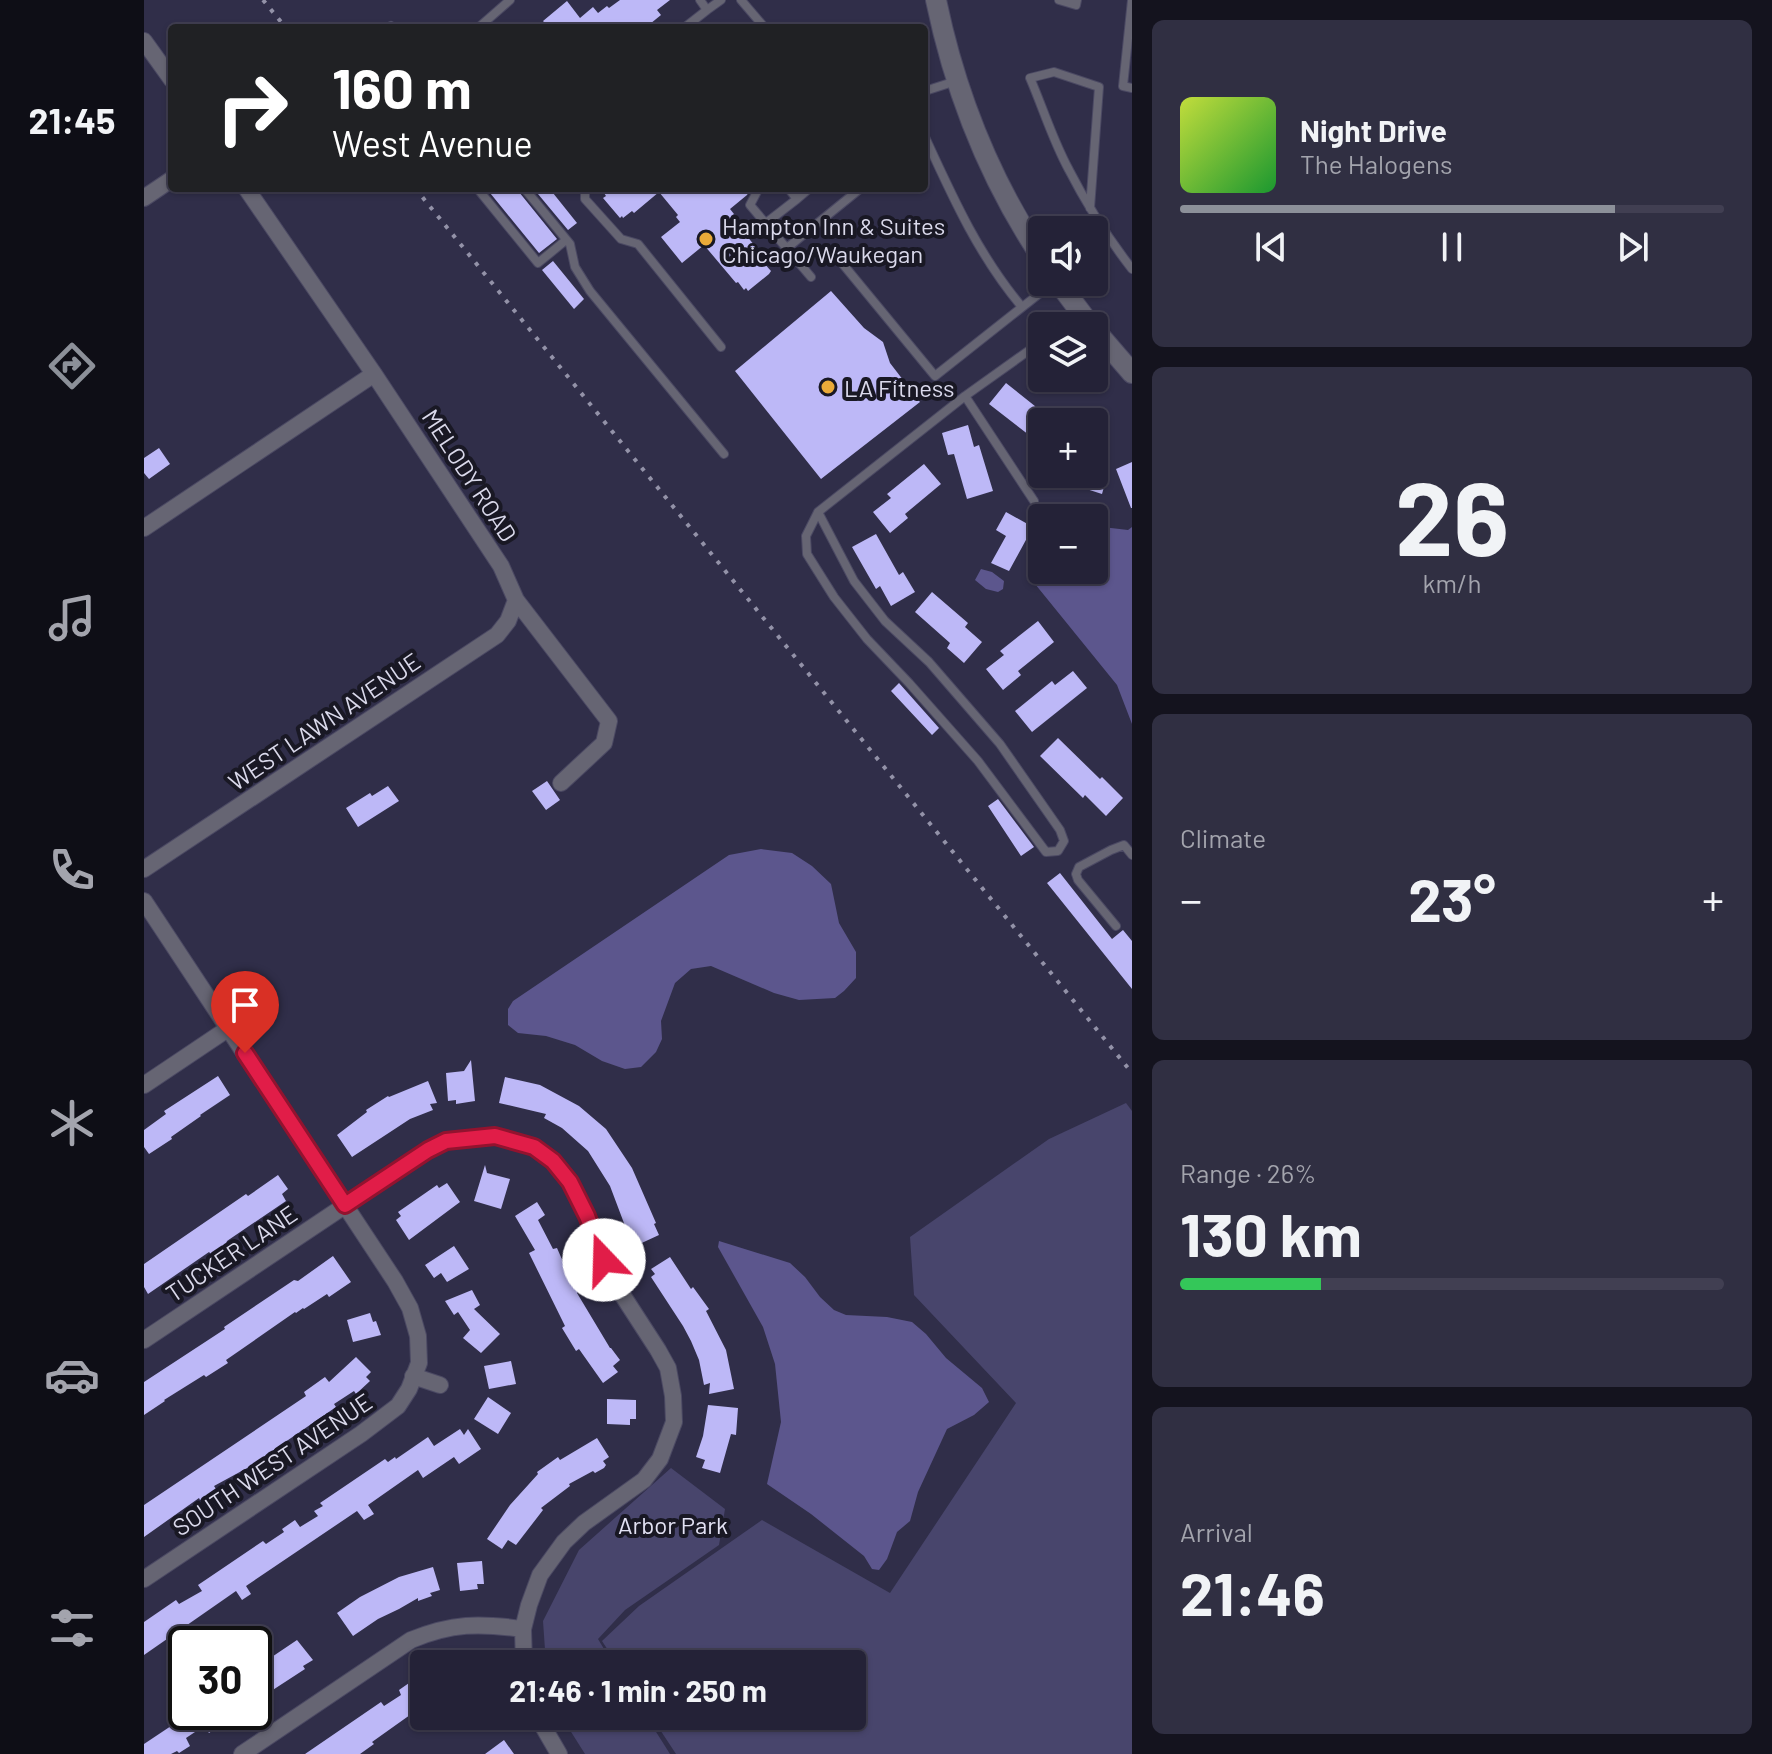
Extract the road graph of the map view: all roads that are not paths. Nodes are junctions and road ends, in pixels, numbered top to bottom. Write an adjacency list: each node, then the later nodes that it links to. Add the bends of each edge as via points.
1 (510, 0): 10 (lane)
2 (700, 0): 9 (lane)
3 (721, 0): 9 (lane)
4 (741, 0): 12 (lane)
5 (936, 0): 16 (street)
6 (1059, 0): 7 (lane, via 1076,5)
7 (1077, 0)
8 (1132, 0): 14 (lane)
9 (707, 10): 11 (lane)
10 (483, 24)
11 (689, 24)
12 (762, 24)
13 (144, 41): 15 (street)
14 (1130, 44): 17 (lane, via 1123,86)
15 (168, 74)
16 (956, 81): 18 (lane); 33 (street, via 1003,194)
17 (1132, 88)
18 (928, 90)
19 (928, 144): 40 (lane, via 961,217)
20 (168, 182): 29 (street)
21 (249, 192): 45 (street, MELODY ROAD)
22 (480, 192): 34 (lane, via 538,263)
23 (527, 192): 34 (lane)
24 (585, 192): 41 (lane, via 585,199 621,239 638,244)
25 (755, 192): 32 (lane, via 747,201)
26 (791, 192): 30 (lane)
27 (805, 192): 30 (lane)
28 (856, 192): 35 (lane)
29 (144, 198)
30 (797, 199): 32 (lane)
31 (1090, 208): 31 (lane, via 1067,167 1030,78 1054,72 1099,87); 37 (lane)
32 (766, 223): 35 (lane)
33 (1028, 235)
34 (566, 240): 47 (lane, via 590,291)
35 (787, 248): 38 (lane)
36 (837, 257): 40 (lane, via 935,376)
37 (1132, 269)
38 (811, 277)
39 (1037, 296): 40 (lane)
40 (1022, 307)
41 (721, 347)
42 (1108, 347): 44 (street)
43 (1028, 351): 46 (lane)
44 (1132, 373)
45 (374, 374): 50 (street); 51 (street, MELODY ROAD, via 501,566)
46 (965, 396): 48 (lane); 49 (lane)
47 (724, 454)
48 (1034, 501)
49 (818, 512): 49 (lane, via 806,536 807,554 834,597 978,761 1046,852 1058,851 1064,841 1060,830 1000,744 929,662 885,621 854,581)
50 (144, 528)
51 (516, 600): 52 (street, MELODY ROAD, via 609,721 604,743); 54 (street, WEST LAWN AVENUE, via 497,635)
52 (561, 783)
53 (1132, 855): 56 (lane, via 1124,845 1079,867 1076,874)
54 (144, 869)
55 (144, 901): 57 (street, SOUTH WEST AVENUE)
56 (1116, 926)
57 (229, 1028): 58 (street); 59 (street, SOUTH WEST AVENUE)
58 (144, 1085)
59 (345, 1205): 60 (street, TUCKER LANE); 61 (street, SOUTH WEST AVENUE, via 410,1308 418,1336 419,1363); 64 (street, TUCKER LANE, via 446,1141 495,1136 534,1147 570,1182 612,1279 668,1368 674,1422 660,1459 644,1480 564,1542 540,1575)
60 (144, 1340)
61 (413, 1376): 62 (street); 63 (street, SOUTH WEST AVENUE, via 398,1406 361,1434)
62 (440, 1385)
63 (144, 1579)
64 (523, 1629): 65 (street, TUCKER LANE); 67 (street, via 460,1626 411,1640)
65 (524, 1650)
66 (545, 1730): 68 (street)
67 (242, 1754)
68 (559, 1754)

